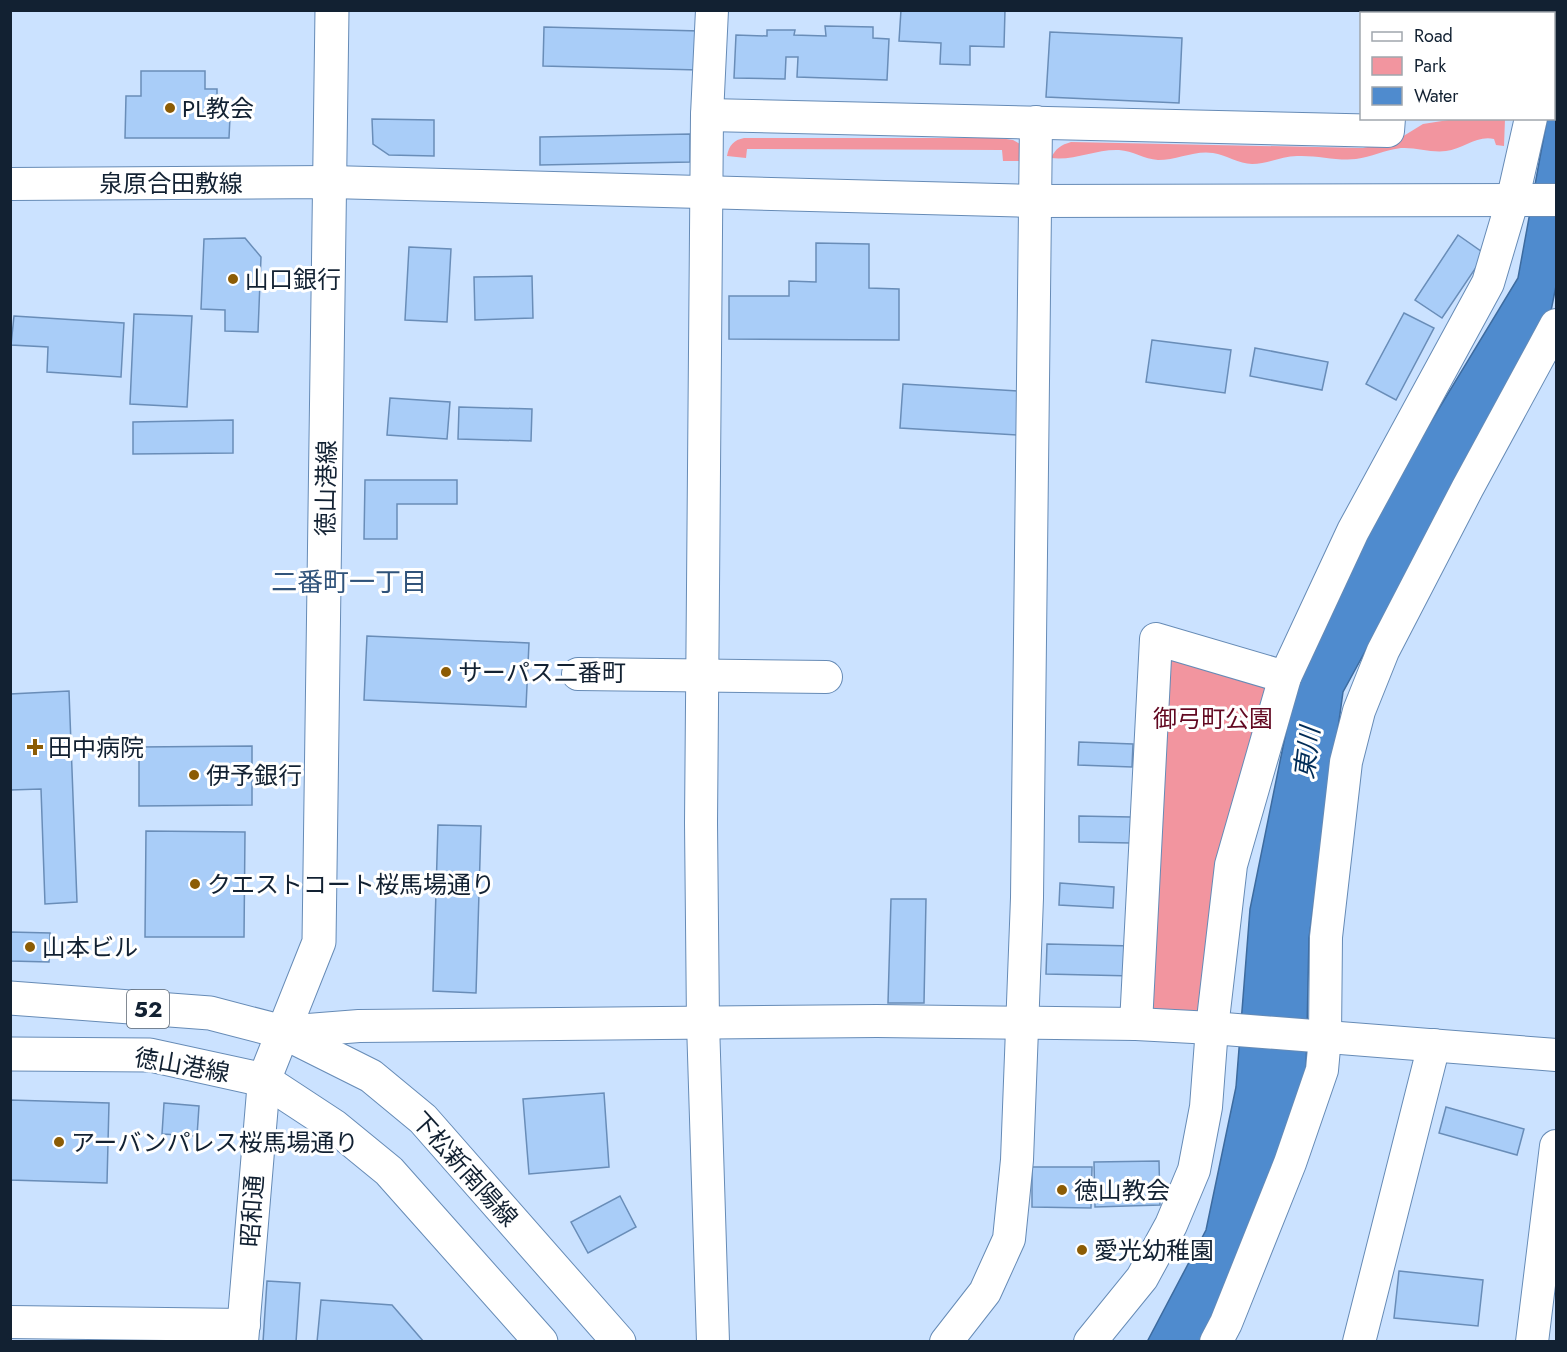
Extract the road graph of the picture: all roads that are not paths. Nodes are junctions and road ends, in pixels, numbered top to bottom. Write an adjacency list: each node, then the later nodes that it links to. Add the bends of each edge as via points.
1 (332, 10): 7 (main road, 徳山港線)
2 (712, 10): 3 (street)
3 (707, 115): 6 (street); 9 (street)
4 (1389, 120): 6 (street, via 1388,131)
5 (1531, 120): 12 (street)
6 (1036, 123): 11 (street)
7 (331, 182): 8 (street, 泉原合田敷線); 9 (street, 泉原合田敷線); 23 (main road, 徳山港線, via 318,942)
8 (10, 184)
9 (707, 193): 11 (street, 泉原合田敷線); 15 (street)
10 (1557, 200): 12 (street, 泉原合田敷線)
11 (1035, 201): 12 (street, 泉原合田敷線); 19 (street, via 1028,898)
12 (1512, 202): 17 (street, via 1488,283 1353,531)
13 (1557, 325): 24 (street, via 1383,651 1359,711 1346,762 1326,937)
14 (578, 674): 15 (street)
15 (703, 676): 16 (street); 20 (street)
16 (826, 677)
17 (1285, 677): 21 (street, via 1156,639); 22 (street, via 1231,865)
18 (10, 998): 23 (main road, 徳山港線 / 52, via 210,1014)
19 (1022, 1022): 20 (street); 21 (street); 35 (street, via 1017,1160 1009,1239 985,1292)
20 (703, 1023): 23 (street, via 359,1026); 34 (street)
21 (1136, 1024): 22 (street)
22 (1212, 1028): 24 (street); 36 (street, via 1206,1107 1194,1170 1143,1278)
23 (283, 1032): 28 (main road, 徳山港線); 33 (main road, 下松新南陽線, via 371,1076 423,1119)
24 (1325, 1037): 25 (street); 37 (street, via 1322,1070 1290,1163)
25 (1434, 1045): 27 (street); 38 (street)
26 (10, 1054): 28 (main road, 徳山港線 / 52, via 150,1055)
27 (1557, 1055)
28 (264, 1080): 31 (street, 昭和通); 32 (main road, via 334,1126 389,1171)
29 (1557, 1146): 39 (street)
30 (10, 1322): 31 (street)
31 (243, 1333)
32 (541, 1341)
33 (619, 1341)
34 (713, 1341)
35 (946, 1341)
36 (1090, 1341)
37 (1216, 1341)
38 (1359, 1341)
39 (1532, 1341)

